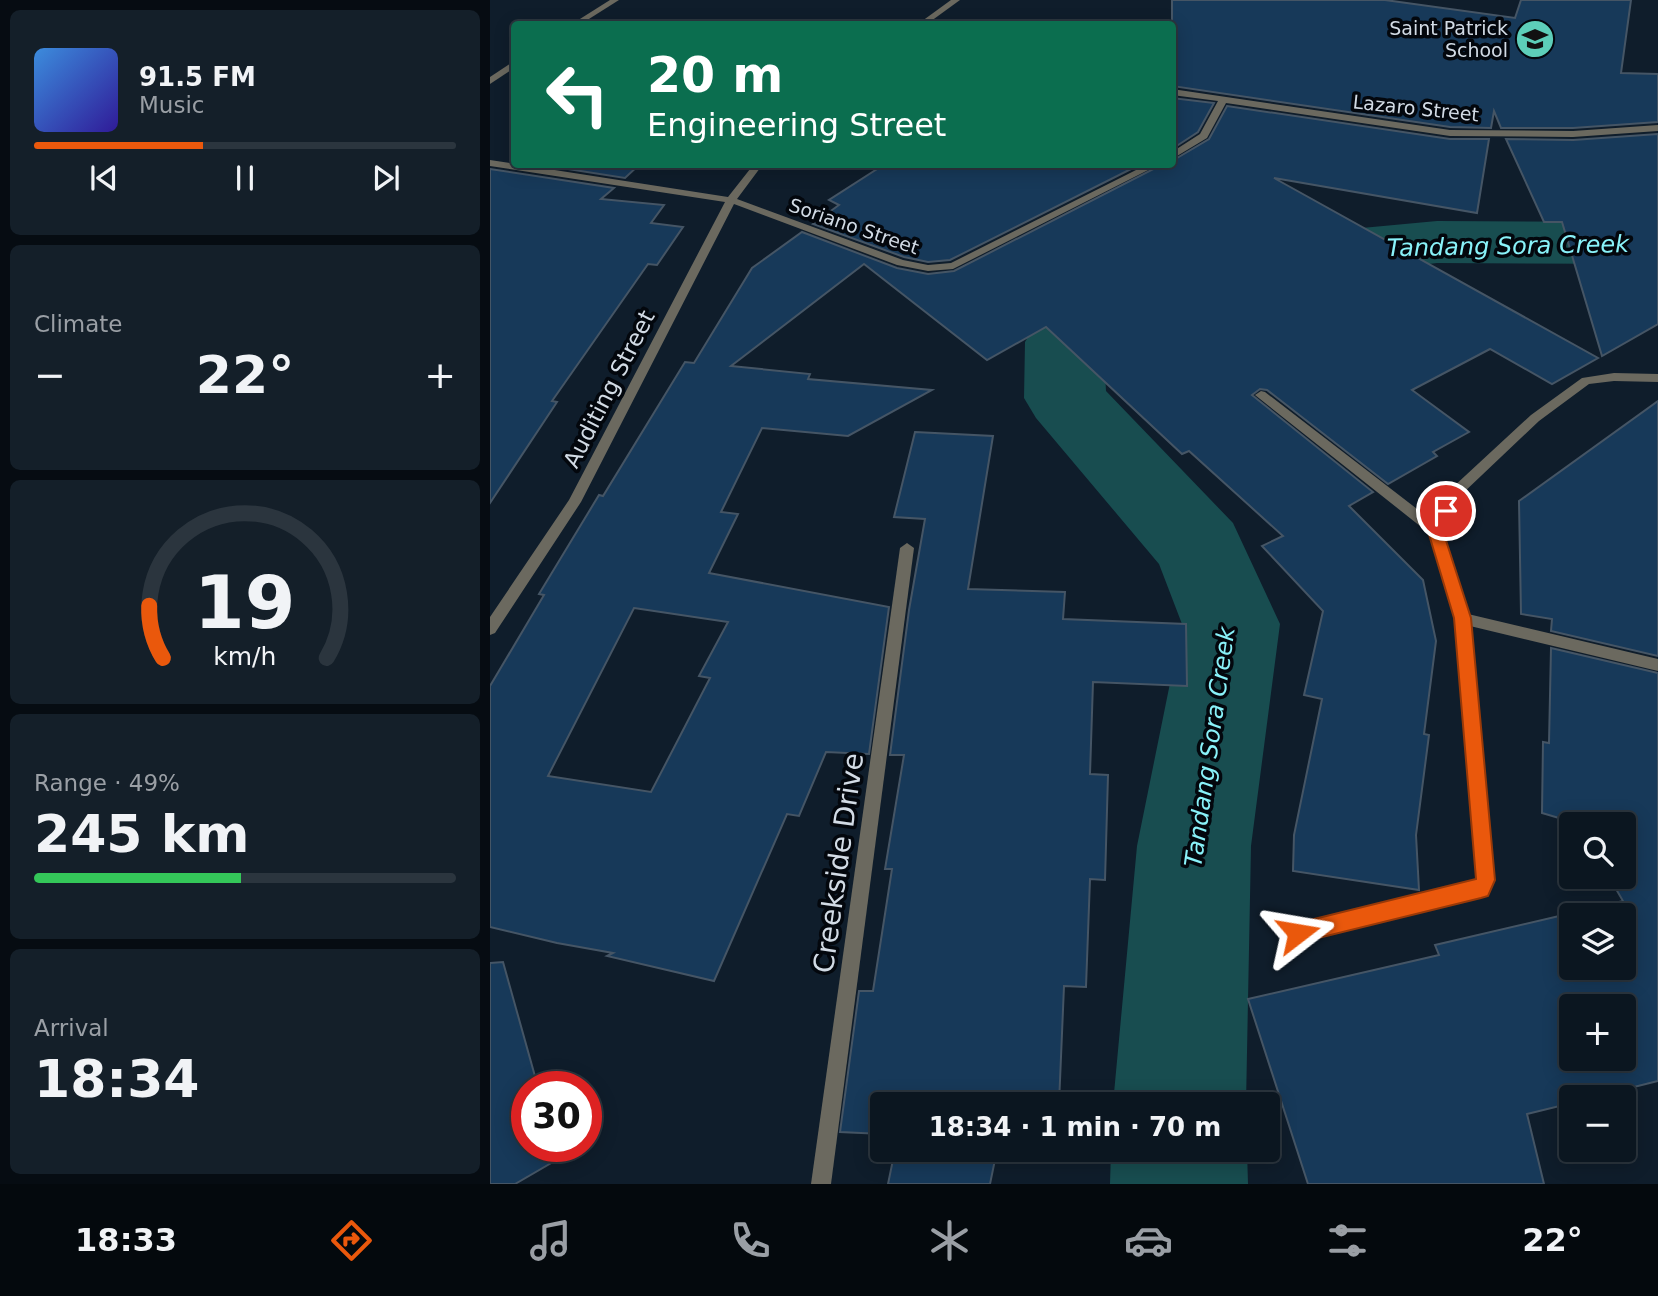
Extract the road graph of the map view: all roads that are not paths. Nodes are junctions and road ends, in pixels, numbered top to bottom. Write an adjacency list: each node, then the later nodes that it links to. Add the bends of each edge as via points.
1 (615, 0): 3 (street)
2 (956, 0): 4 (street)
3 (581, 21)
4 (926, 21)
5 (511, 67): 6 (street)
6 (490, 81)
7 (1176, 93): 8 (street, Lazaro Street)
8 (1223, 100): 9 (street, Lazaro Street, via 1450,133 1573,134); 10 (street, via 1204,136)
9 (1658, 128)
10 (1176, 154)
11 (490, 163): 12 (street, Soriano Street)
12 (511, 166)
13 (523, 168): 16 (street, Soriano Street)
14 (756, 168): 16 (street, Auditing Street)
15 (1148, 168): 16 (street, Soriano Street, via 953,266 928,268 901,263)
16 (731, 200): 22 (street, Auditing Street, via 575,502)
17 (1658, 377): 19 (street, via 1586,381 1535,418 1457,491)
18 (1261, 395): 19 (street)
19 (1436, 531): 21 (street)
20 (907, 548): 25 (street, Creekside Drive)
21 (1462, 618): 23 (street); 24 (street, via 1485,880 1481,889)
22 (490, 629)
23 (1658, 665)
24 (1298, 933)
25 (821, 1184)

